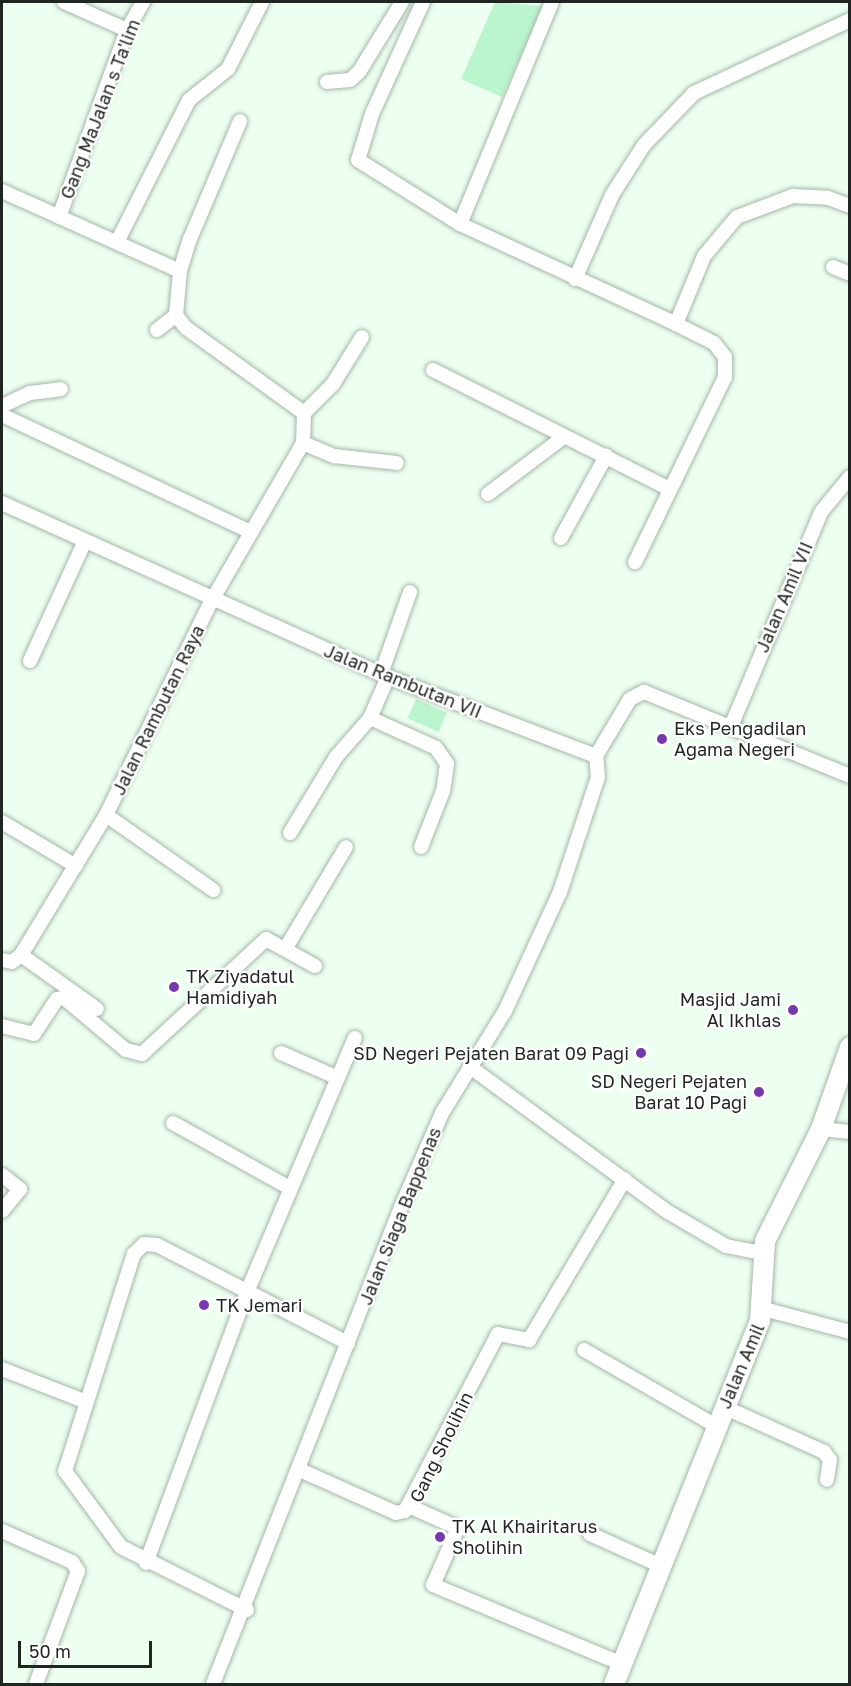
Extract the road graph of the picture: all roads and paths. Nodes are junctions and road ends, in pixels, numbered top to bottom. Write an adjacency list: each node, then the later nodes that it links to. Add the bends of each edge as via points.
1 (64, 2): 8 (street)
2 (143, 2): 8 (street, Gang MaJalan s Ta'lim)
3 (262, 2): 15 (street, via 228,69 189,100)
4 (402, 2): 9 (street, via 359,72 350,80)
5 (423, 2): 14 (street, via 357,157)
6 (552, 2): 14 (street)
7 (849, 20): 19 (street, via 694,93 644,145 612,195)
8 (127, 30): 13 (street, Gang MaJalan s Ta'lim)
9 (327, 82)
10 (240, 121): 17 (street)
11 (2, 191): 13 (street)
12 (849, 207): 21 (street, via 828,198 793,196 736,217 704,256)
13 (59, 217): 15 (street)
14 (460, 224): 19 (street)
15 (117, 242): 17 (street)
16 (833, 267): 18 (street)
17 (180, 271): 20 (street)
18 (849, 274)
19 (575, 279): 21 (street)
20 (176, 315): 22 (street); 27 (street, via 186,328)
21 (676, 324): 34 (street, via 714,343 726,365)
22 (157, 330)
23 (362, 337): 27 (street, via 333,384)
24 (433, 370): 29 (street)
25 (61, 389): 26 (street, via 30,393)
26 (2, 406)
27 (304, 413): 30 (street)
28 (2, 416): 37 (street)
29 (565, 436): 31 (street); 35 (street)
30 (303, 442): 32 (street, via 334,456); 37 (street, Jalan Rambutan Raya)
31 (606, 456): 34 (street); 38 (street)
32 (397, 463)
33 (849, 477): 46 (street, Jalan Amil VII, via 821,512)
34 (666, 488): 40 (street)
35 (488, 494)
36 (2, 502): 39 (street, Jalan Rambutan VII)
37 (249, 531): 42 (street, Jalan Rambutan Raya)
38 (561, 538)
39 (85, 541): 42 (street, Jalan Rambutan VII); 43 (street)
40 (635, 562)
41 (410, 592): 44 (street)
42 (212, 600): 44 (street, Jalan Rambutan VII); 49 (street, Jalan Rambutan Raya)
43 (30, 661)
44 (385, 675): 45 (street); 47 (street, Jalan Rambutan VII)
45 (370, 718): 51 (street, via 325,773); 53 (street, via 436,748 447,764 443,791)
46 (732, 724): 47 (street, via 638,693); 48 (street)
47 (596, 756): 65 (street, Jalan Siaga Bappenas, via 598,777 560,892)
48 (849, 776)
49 (106, 815): 54 (street, Jalan Rambutan Raya); 55 (street)
50 (2, 822): 54 (street)
51 (290, 833)
52 (346, 847): 56 (street)
53 (421, 847)
54 (76, 866): 57 (street, Jalan Rambutan Raya)
55 (213, 890)
56 (286, 946): 59 (street); 61 (street, via 266,939 142,1054 126,1050 64,998 57,999 34,1034)
57 (21, 955): 58 (street, via 12,962); 60 (street)
58 (2, 960)
59 (315, 966)
60 (97, 1009)
61 (2, 1026)
62 (355, 1038): 66 (street)
63 (849, 1047): 68 (street, Jalan Amil)
64 (282, 1053): 66 (street)
65 (473, 1069): 71 (street); 78 (street, Jalan Siaga Bappenas, via 442,1113)
66 (338, 1078): 72 (street)
67 (173, 1123): 72 (street)
68 (821, 1129): 69 (street); 74 (street, Jalan Amil)
69 (849, 1132)
70 (2, 1174): 73 (street, via 20,1189)
71 (625, 1179): 74 (street, via 712,1239); 86 (street, Gang Sholihin, via 529,1340 498,1334)
72 (290, 1188): 75 (street)
73 (2, 1211)
74 (761, 1254): 76 (street, Jalan Amil)
75 (247, 1292): 78 (street); 81 (street, via 157,1245 140,1247); 89 (street)
76 (764, 1309): 77 (street); 82 (street, Jalan Amil)
77 (849, 1332)
78 (348, 1343): 84 (street, Jalan Siaga Bappenas)
79 (584, 1350): 83 (street)
80 (2, 1369): 81 (street)
81 (84, 1401): 89 (street, via 65,1471 114,1539)
82 (724, 1407): 83 (street, Jalan Amil); 85 (street, via 824,1452 830,1460)
83 (716, 1426): 90 (street, Jalan Amil)
84 (300, 1470): 86 (street, via 396,1513); 91 (street, Jalan Siaga Bappenas)
85 (827, 1480)
86 (409, 1506): 92 (street, Gang Sholihin, via 458,1528 434,1586)
87 (2, 1531): 93 (street, via 72,1562 78,1571)
88 (590, 1534): 90 (street)
89 (146, 1563): 91 (street)
90 (659, 1565): 92 (street, Jalan Amil)
91 (247, 1610): 94 (street, Jalan Siaga Bappenas)
92 (622, 1664): 95 (street, Jalan Amil)
93 (36, 1684)
94 (213, 1684)
95 (614, 1684)

